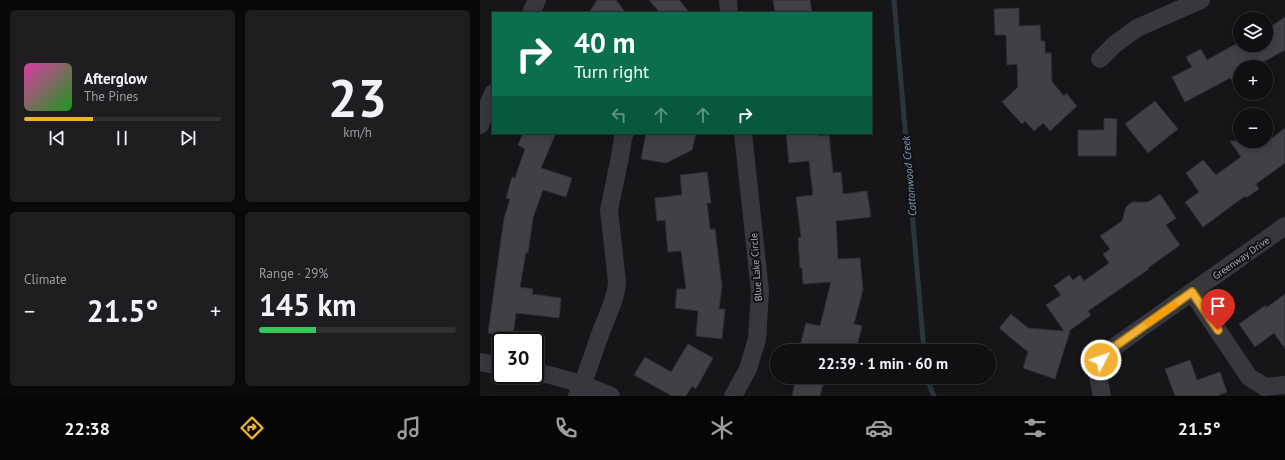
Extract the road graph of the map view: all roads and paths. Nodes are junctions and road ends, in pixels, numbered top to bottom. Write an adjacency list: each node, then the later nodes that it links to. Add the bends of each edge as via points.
1 (537, 0): 4 (street)
2 (728, 0): 5 (street)
3 (1201, 0): 6 (street, via 1137,28)
4 (531, 12)
5 (729, 12)
6 (1100, 59)
7 (492, 95): 8 (street)
8 (480, 125)
9 (624, 134): 17 (street, via 609,210 617,292)
10 (743, 134): 20 (street, Blue Lake Circle, via 760,291 757,339 748,369)
11 (1285, 226): 12 (street, Greenway Drive)
12 (1192, 292): 16 (street, via 1249,377 1265,387); 18 (street, Greenway Drive, via 1117,345 1101,360 1097,371)
13 (480, 362): 14 (street)
14 (492, 364)
15 (544, 373): 17 (street, via 555,375)
16 (1285, 385)
17 (580, 390): 19 (street)
18 (1101, 390)
19 (611, 396)
20 (734, 396)

